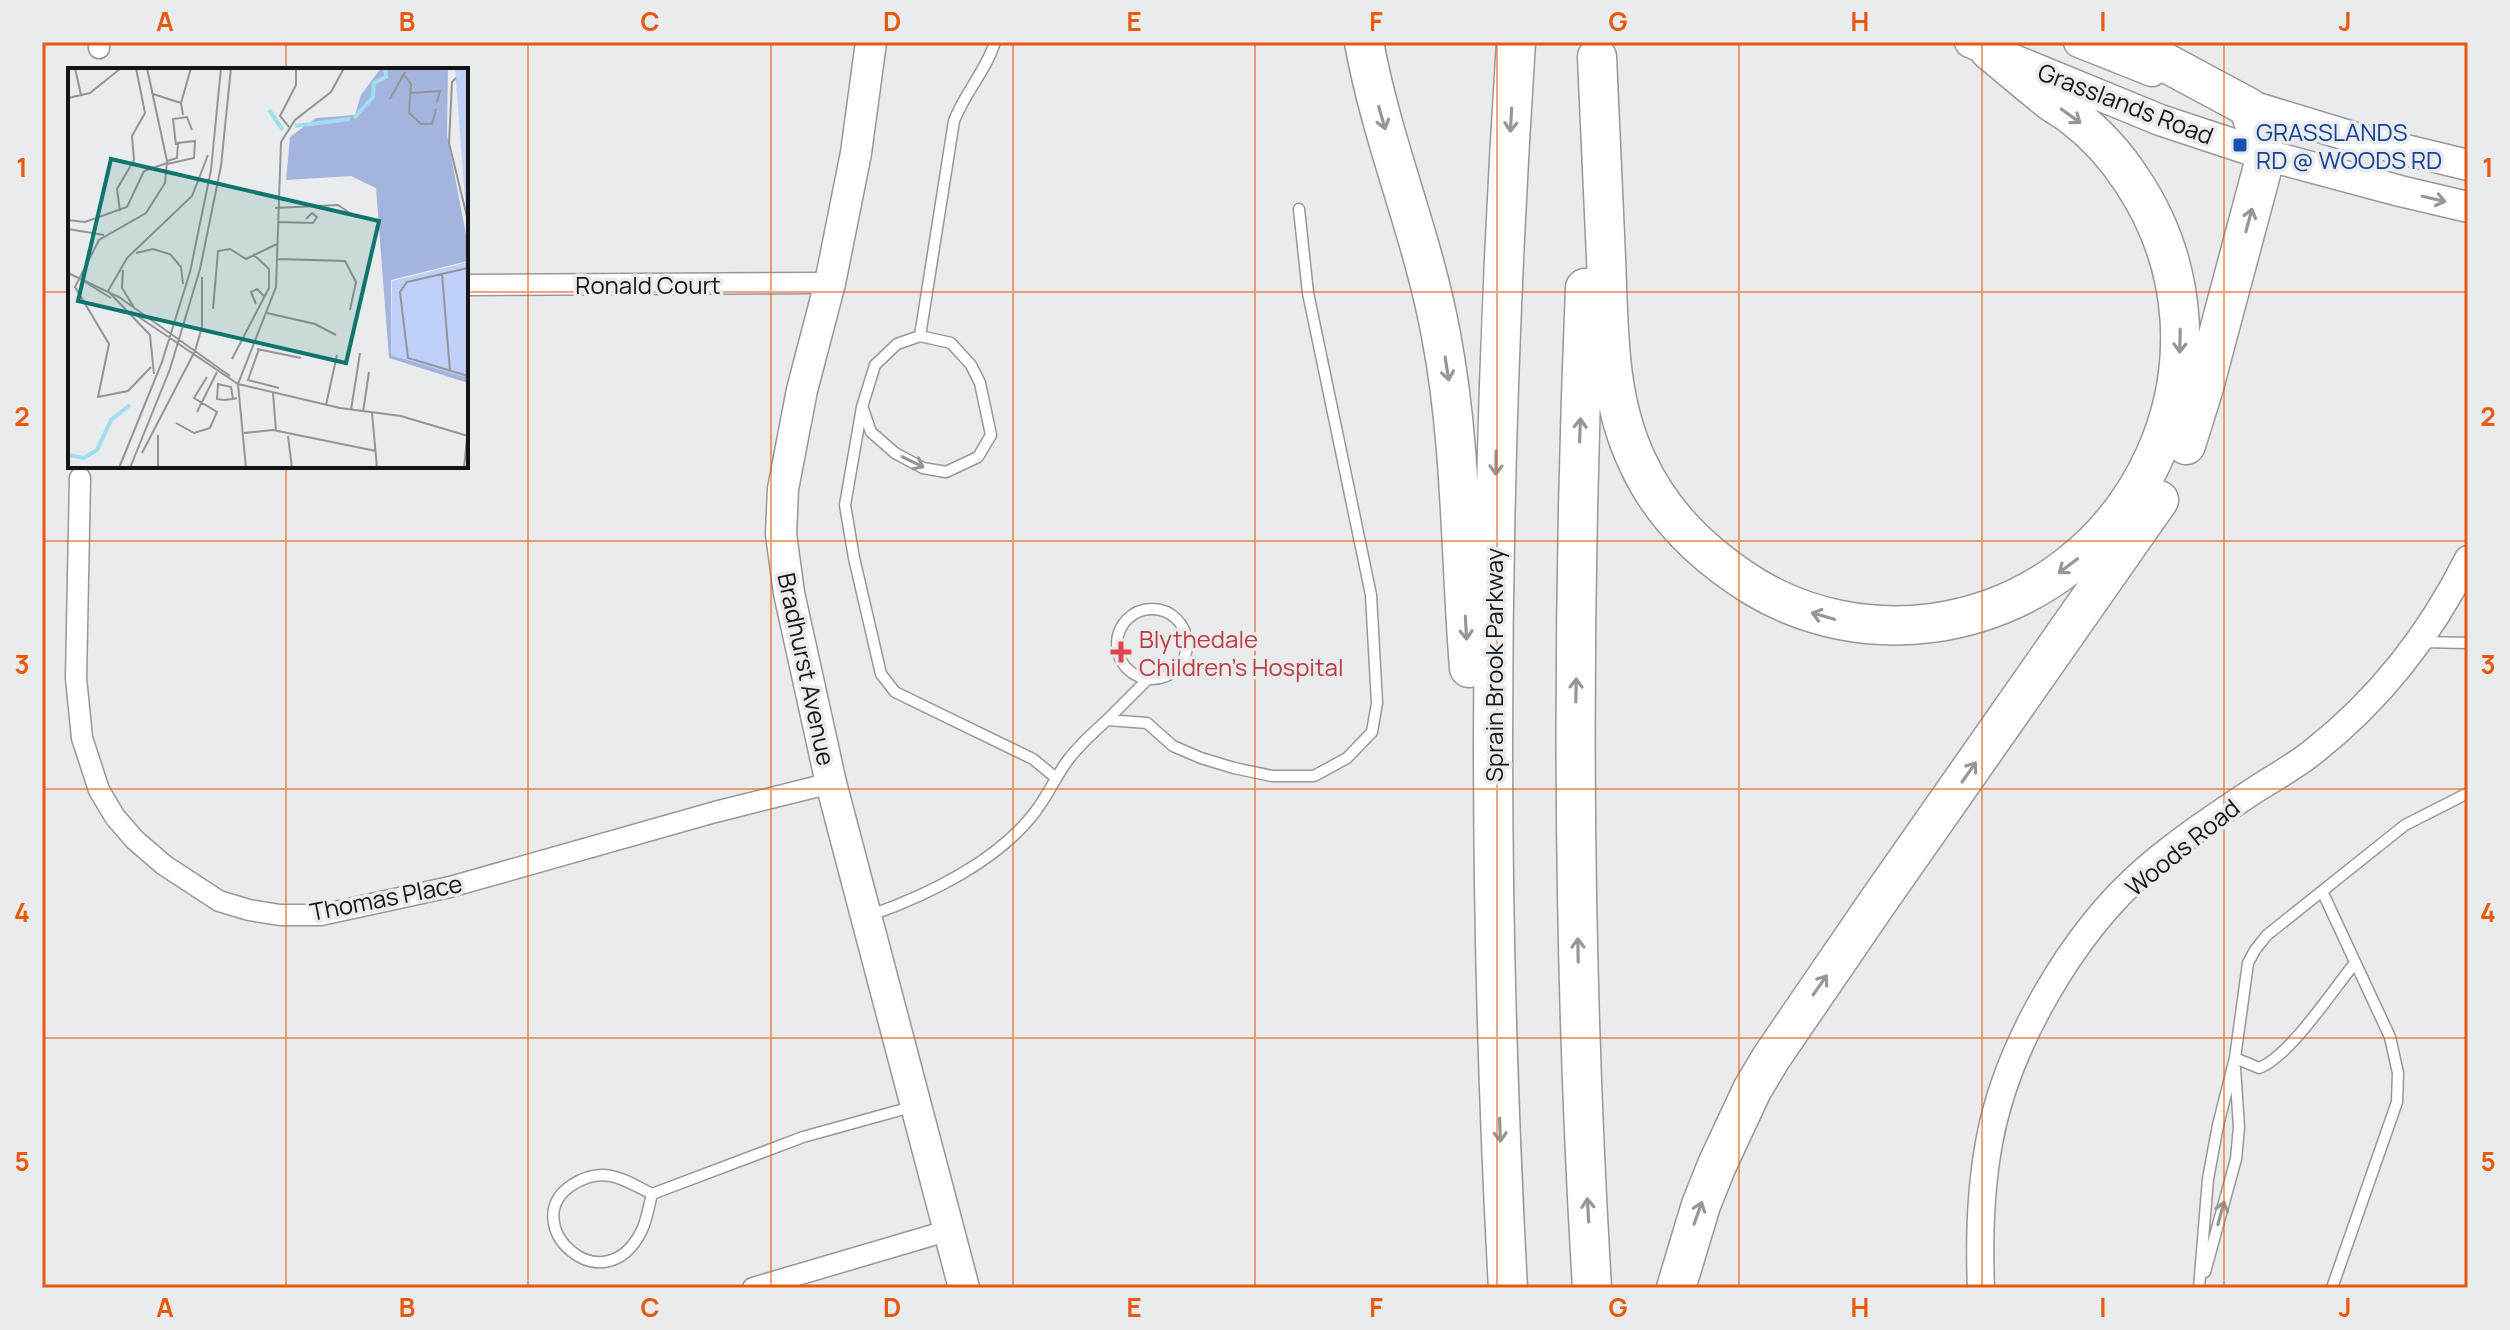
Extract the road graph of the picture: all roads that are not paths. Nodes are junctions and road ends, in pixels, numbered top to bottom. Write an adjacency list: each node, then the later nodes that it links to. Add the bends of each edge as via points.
1 (871, 42): 14 (main road, Bradhurst Avenue)
2 (995, 42): 16 (lane, via 988,65 963,98 954,121)
3 (1364, 42): 30 (highway, one-way to 30, via 1435,305 1451,397)
4 (1516, 42): 30 (highway, Sprain Brook Parkway, one-way to 30, via 1494,532)
5 (2079, 42): 9 (main road, Grasslands Road)
6 (2127, 42): 9 (highway)
7 (1980, 46): 8 (highway, one-way to 8, via 2094,134 2148,206 2170,261 2180,310 2175,395 2142,482 2100,539 2074,562 2014,600 1980,613 1888,626 1794,607 1737,576 1669,513 1639,465 1619,415 1610,360); 10 (main road, Grasslands Road, via 2160,120)
8 (1597, 49): 38 (highway, one-way to 8, via 1575,748 1581,387)
9 (2248, 107): 10 (highway); 11 (main road, Grasslands Road)
10 (2266, 155): 12 (main road, Grasslands Road, one-way to 12); 39 (highway, one-way to 10, via 1717,1165 1771,1058 2169,483 2201,398)
11 (2468, 165)
12 (2468, 207)
13 (1299, 209): 23 (lane, via 1308,293 1371,595 1377,703 1372,732 1347,758 1314,776 1272,776 1201,758 1173,746 1147,723)
14 (830, 283): 15 (street, Ronald Court); 25 (main road, Bradhurst Avenue, via 800,399 783,489 781,534)
15 (468, 285)
16 (920, 336): 17 (lane, via 897,344 875,365); 17 (lane, one-way to 16, via 871,432 923,468 946,472 978,457 991,435 971,365 951,343)
17 (862, 407): 24 (lane, via 845,505 881,674 895,692 1033,759)
18 (80, 478): 25 (street, Thomas Place, via 76,678 82,738 99,790 135,840 219,901 280,915 321,915 450,887)
19 (2468, 559): 20 (street, Woods Road)
20 (2419, 642): 21 (lane); 40 (street, Woods Road, via 2370,702 2313,752 2204,823 2144,870 2094,922 2050,988 2013,1061 1989,1142 1979,1228)
21 (2468, 643)
22 (1148, 679): 22 (lane, via 1180,665 1188,643 1179,621 1158,609 1128,618 1117,638 1121,660); 23 (lane)
23 (1107, 720): 24 (lane)
24 (1056, 778): 28 (lane, via 1035,813 999,848 962,873)
25 (831, 783): 28 (main road, Bradhurst Avenue)
26 (2468, 793): 27 (lane, via 2405,825)
27 (2322, 891): 29 (lane); 31 (lane, via 2267,935 2248,963)
28 (866, 917): 32 (main road, Bradhurst Avenue)
29 (2355, 963): 31 (lane, via 2271,1063 2259,1068); 42 (lane, via 2390,1037 2398,1073 2397,1102)
30 (1497, 1052): 37 (highway, Sprain Brook Parkway, one-way to 37)
31 (2235, 1058): 41 (lane, via 2208,1179); 41 (lane, one-way to 31, via 2236,1159)
32 (917, 1105): 33 (lane, via 803,1137); 34 (main road, Bradhurst Avenue)
33 (652, 1194): 33 (lane, via 618,1177 586,1177 559,1196 553,1211 561,1241 586,1262 614,1259 643,1228)
34 (950, 1230): 35 (street); 36 (main road, Bradhurst Avenue)
35 (753, 1288)
36 (964, 1288)
37 (1508, 1288)
38 (1592, 1288)
39 (1676, 1288)
40 (1981, 1288)
41 (2200, 1288)
42 (2332, 1288)

